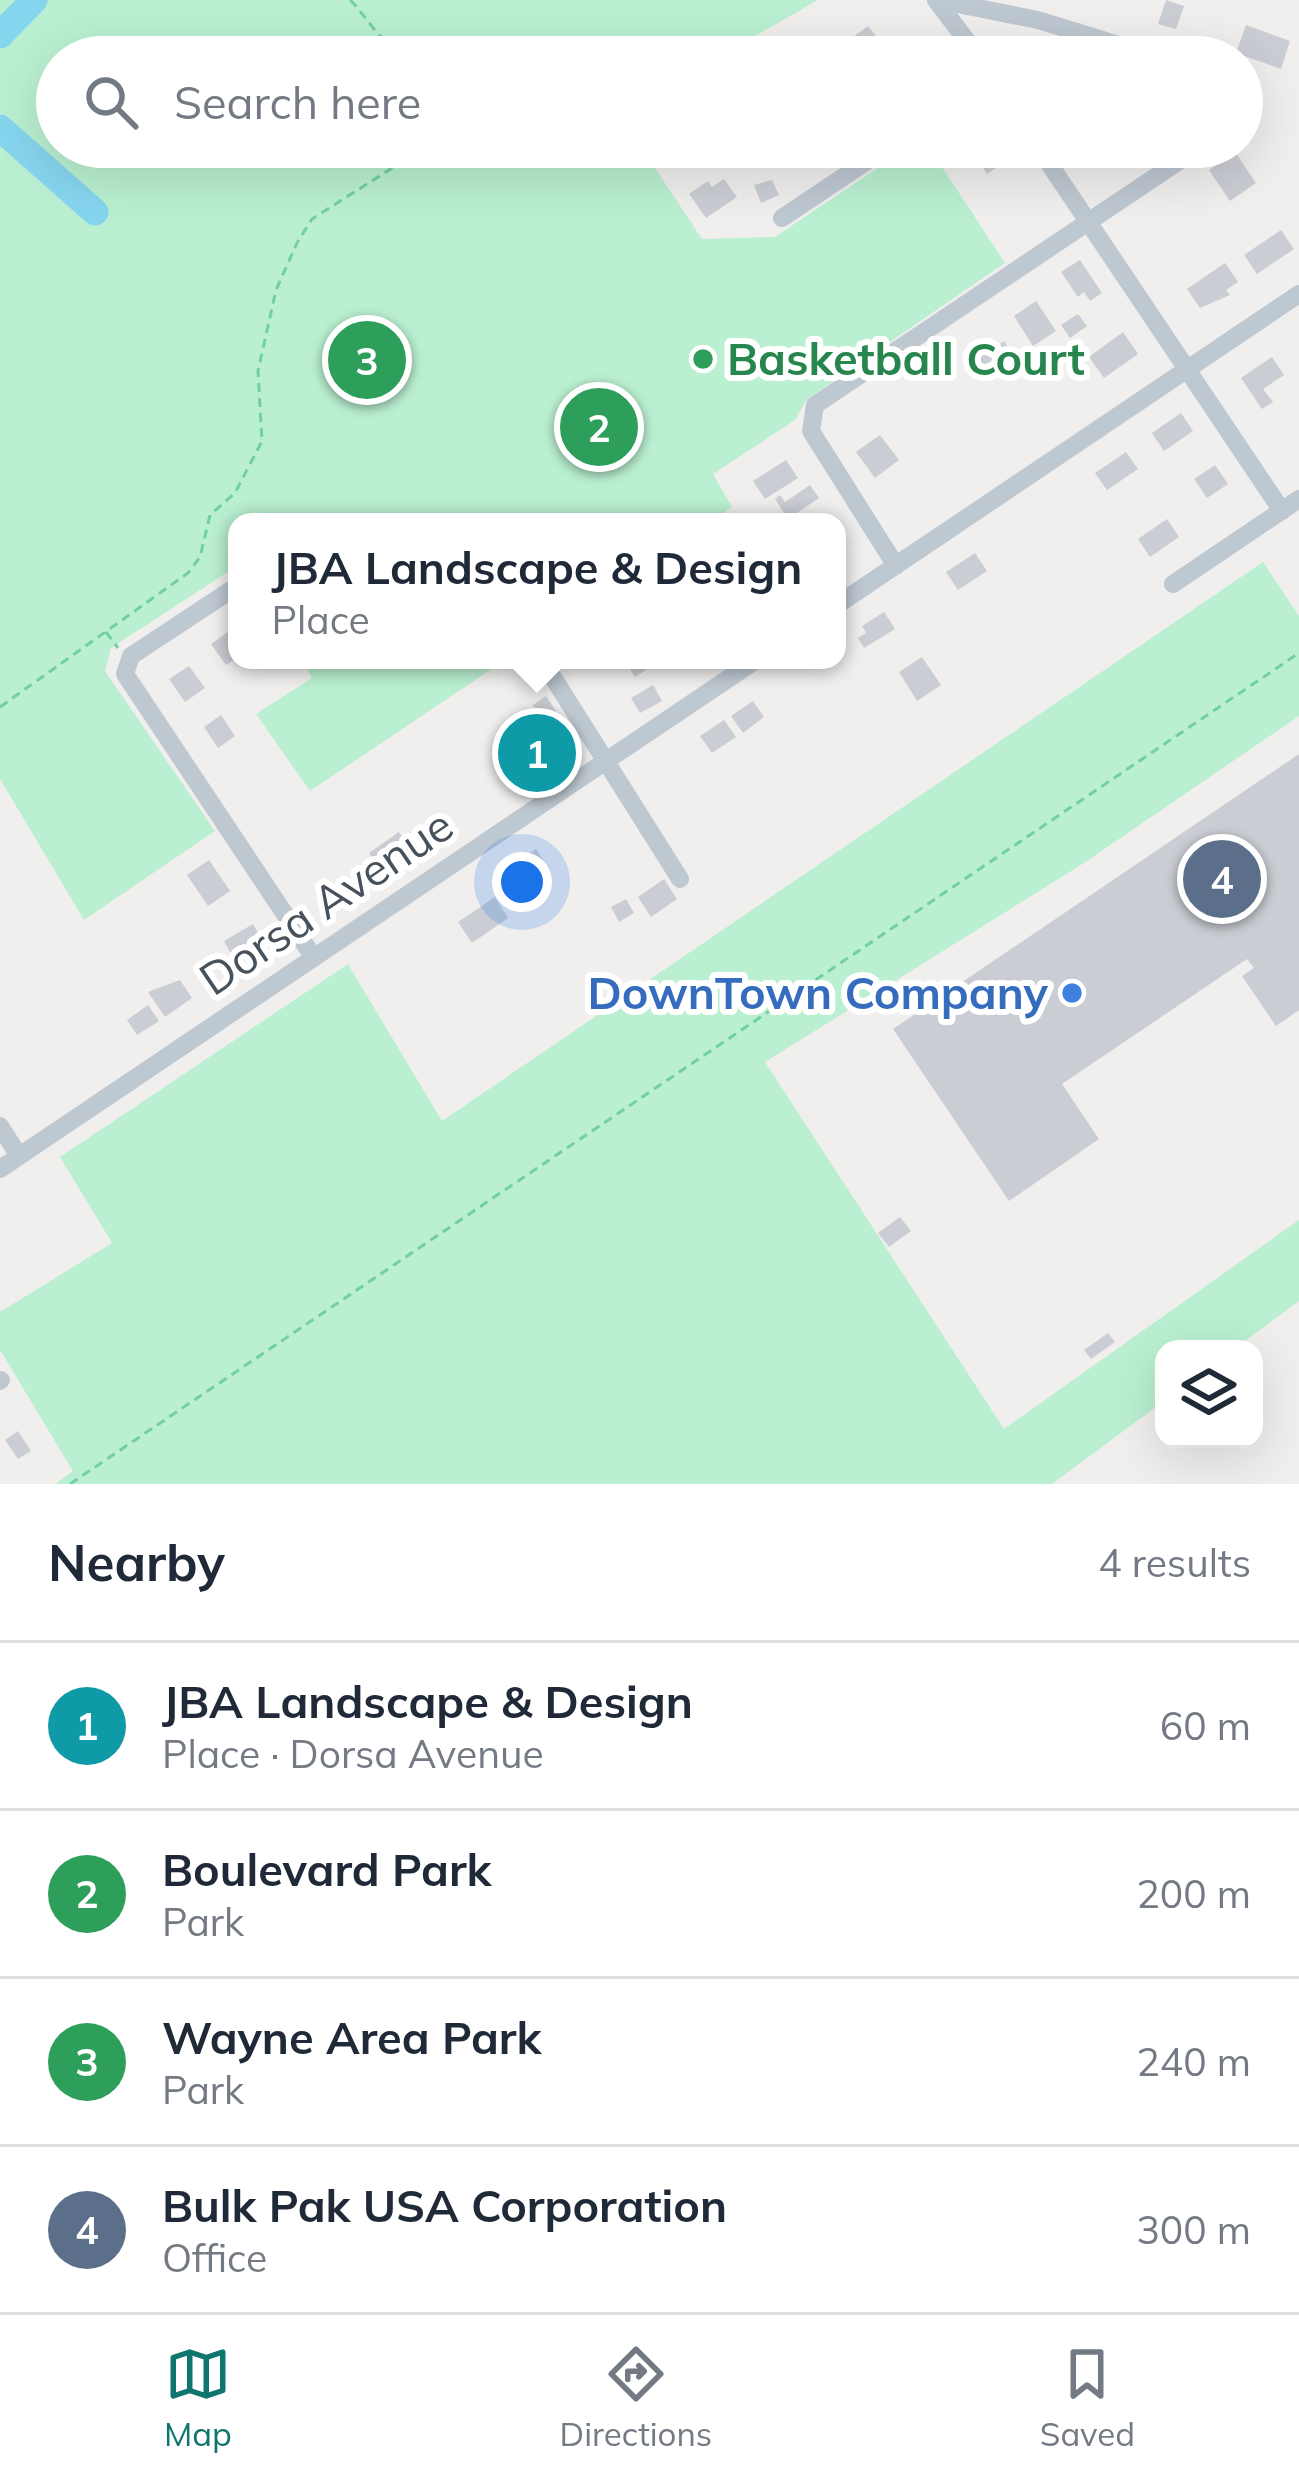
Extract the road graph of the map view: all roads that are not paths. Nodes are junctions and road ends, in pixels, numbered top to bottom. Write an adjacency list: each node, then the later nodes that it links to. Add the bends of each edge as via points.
1 (937, 0): 2 (street); 3 (street)
2 (964, 36)
3 (1089, 36)
4 (857, 168): 7 (street)
5 (1052, 168): 8 (street)
6 (1170, 168): 8 (street)
7 (782, 218)
8 (1090, 223): 10 (street); 12 (street, via 815,405 809,422)
9 (1299, 293): 10 (street)
10 (1186, 367): 11 (street); 12 (street)
11 (1290, 505): 13 (street)
12 (896, 566): 15 (street)
13 (1173, 584)
14 (228, 591): 20 (street, via 127,660 125,674)
15 (846, 599)
16 (548, 669): 18 (street)
17 (743, 669): 18 (street, Dorsa Avenue)
18 (607, 761): 19 (street); 20 (street, Dorsa Avenue)
19 (680, 878)
20 (314, 958): 22 (street, Dorsa Avenue)
21 (0, 1126): 22 (street)
22 (19, 1156): 23 (street, Dorsa Avenue)
23 (0, 1169)

